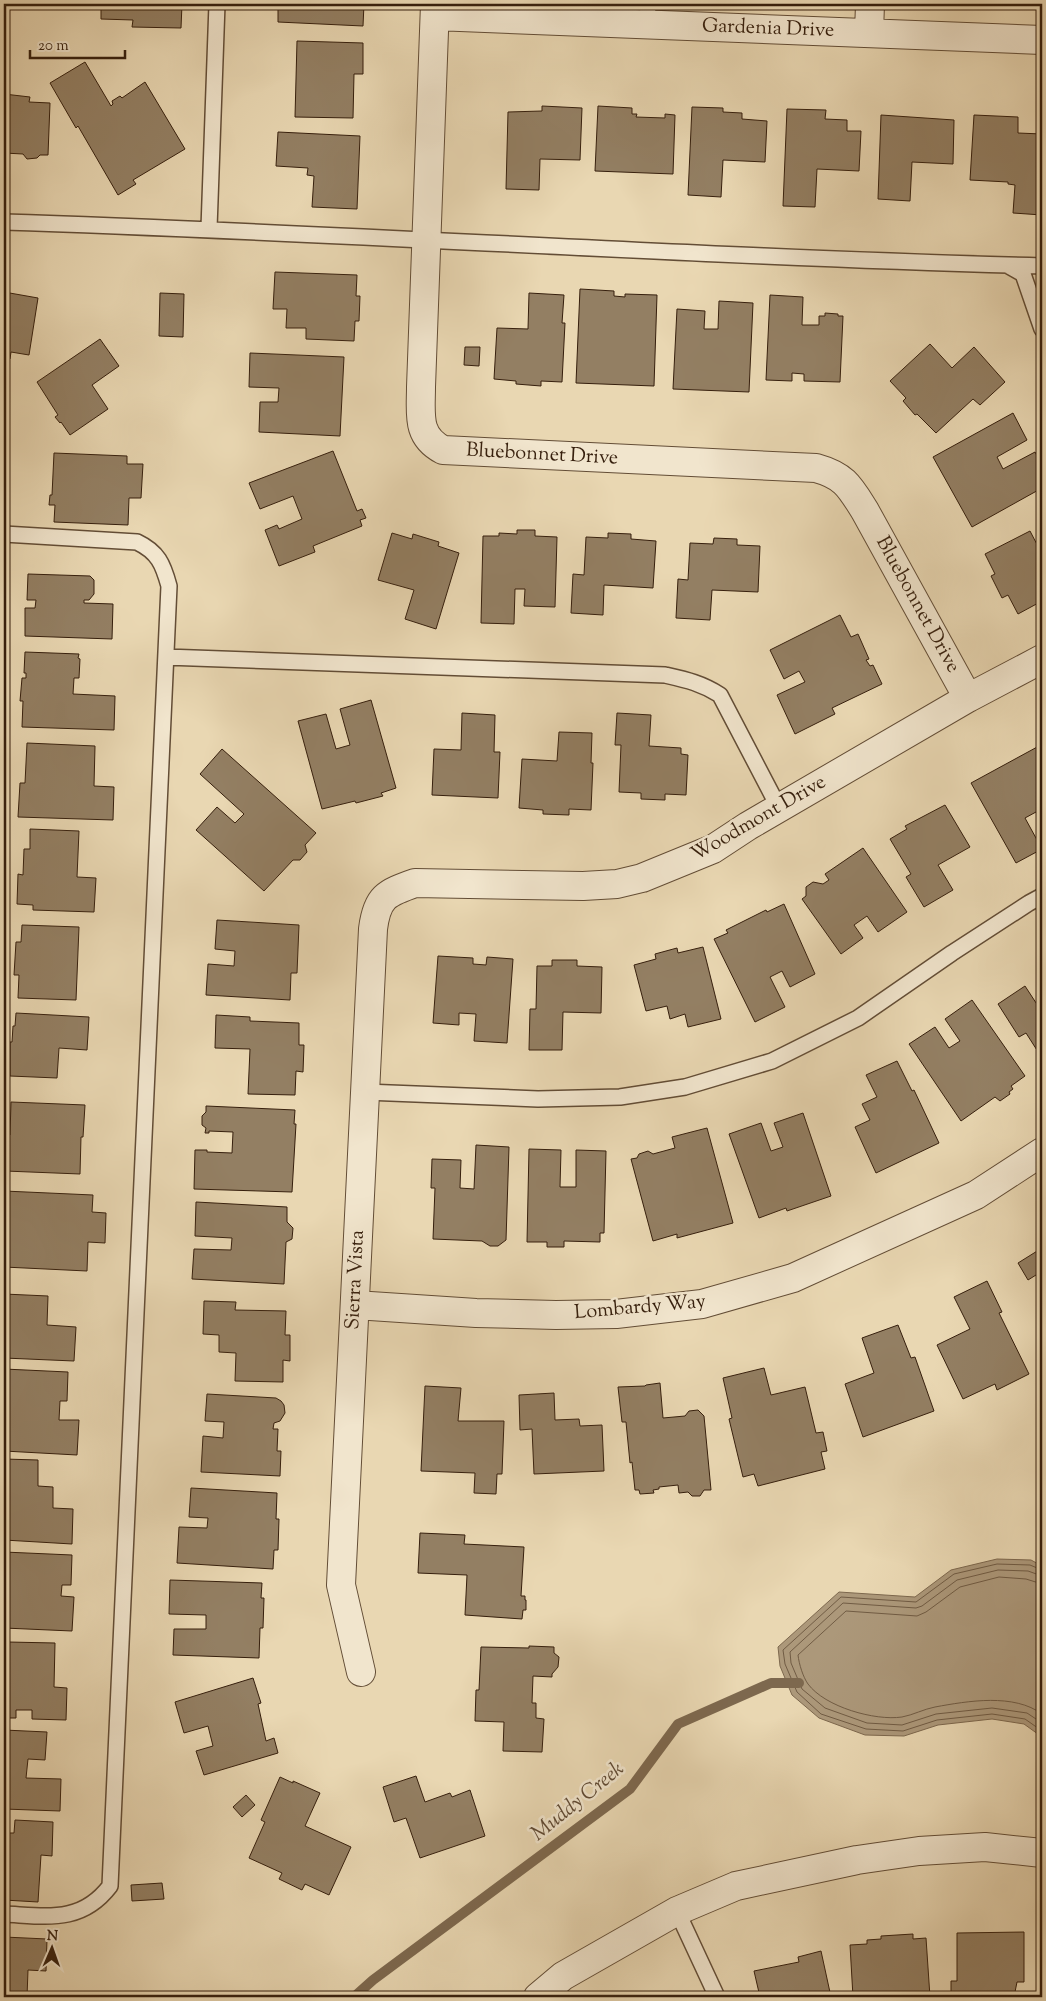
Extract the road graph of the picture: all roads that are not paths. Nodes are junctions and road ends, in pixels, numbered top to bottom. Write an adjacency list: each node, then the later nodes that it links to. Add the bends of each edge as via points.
1 (217, 4): 8 (lane)
2 (870, 4): 5 (street)
3 (435, 10): 4 (street, Gardenia Drive); 9 (street, Bluebonnet Drive)
4 (648, 14): 5 (street, Gardenia Drive)
5 (869, 33): 6 (street, Gardenia Drive)
6 (1042, 40)
7 (4, 222): 8 (lane)
8 (209, 228): 9 (lane)
9 (426, 241): 10 (lane); 16 (street, Bluebonnet Drive, via 421,418 424,435 432,445 443,450 816,468 834,473 850,487 865,511)
10 (1006, 265): 11 (lane); 12 (lane, via 1023,274)
11 (1042, 266)
12 (1042, 329)
13 (4, 534): 14 (lane, via 130,541 150,548 163,565 169,586)
14 (166, 657): 17 (lane, via 665,675 688,680 704,684 720,695); 26 (lane, via 110,1886 99,1900 81,1911 56,1916)
15 (1042, 659): 16 (street, Woodmont Drive)
16 (968, 698): 17 (street, Woodmont Drive)
17 (779, 808): 18 (street, Woodmont Drive, via 713,850 625,882 583,886 415,883)
18 (391, 891): 20 (street, Sierra Vista, via 375,913 372,929)
19 (1042, 896): 20 (lane, via 858,1018 772,1061 685,1087 620,1096 538,1100)
20 (365, 1092): 22 (street, Sierra Vista)
21 (1042, 1152): 22 (street, Lombardy Way, via 976,1194 818,1267 793,1278 702,1304 616,1314 556,1315)
22 (354, 1305): 23 (street, Sierra Vista, via 341,1585)
23 (361, 1672)
24 (1042, 1853): 25 (street, via 985,1848 919,1851 856,1860 736,1886)
25 (676, 1911): 27 (street, via 563,1976); 28 (lane)
26 (4, 1914)
27 (538, 1997)
28 (717, 1997)

